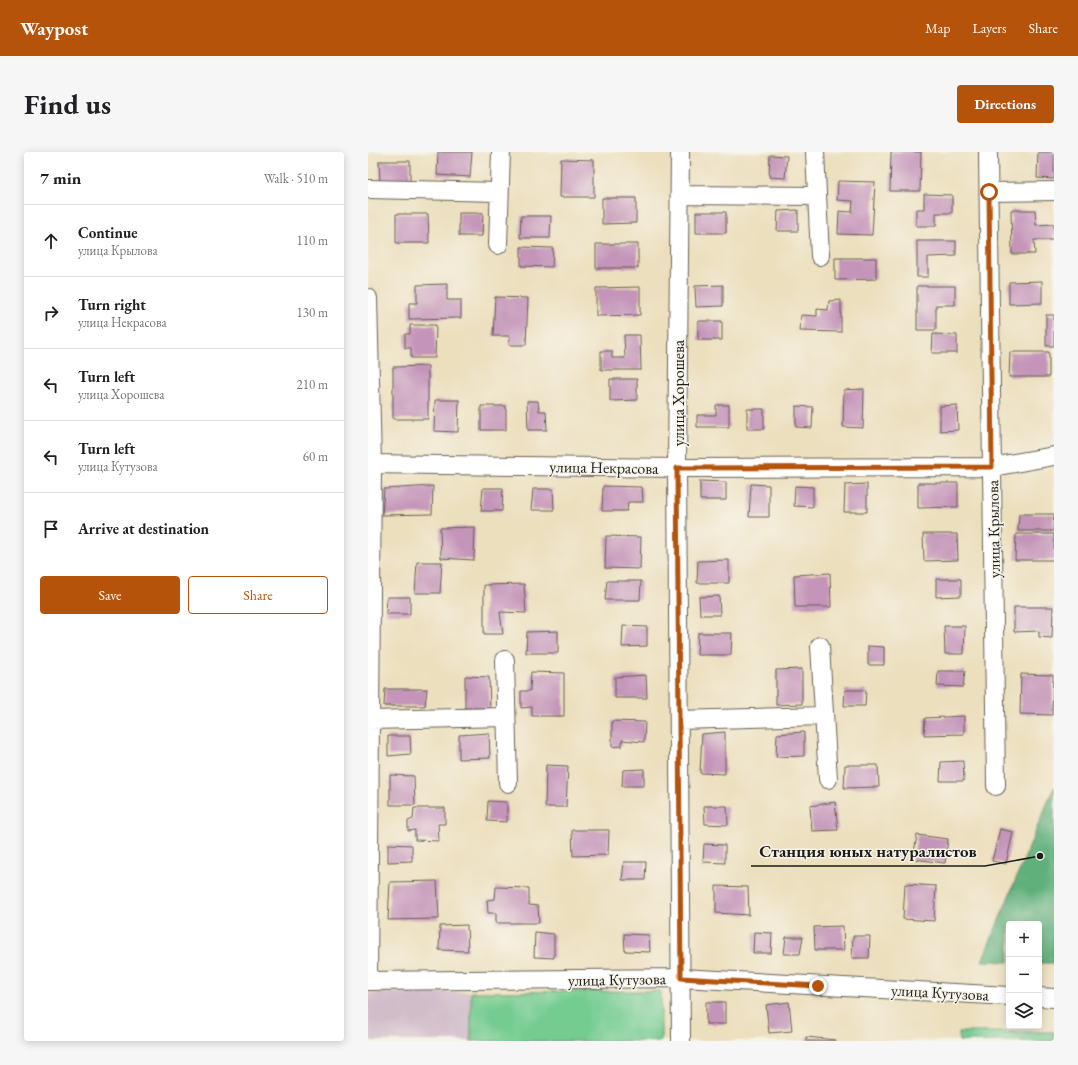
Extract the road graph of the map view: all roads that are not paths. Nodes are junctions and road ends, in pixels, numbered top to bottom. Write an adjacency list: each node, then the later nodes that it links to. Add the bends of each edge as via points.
1 (501, 152): 7 (street)
2 (680, 152): 9 (street, улица Хорошева)
3 (815, 152): 10 (street)
4 (988, 152): 8 (street, улица Крылова)
5 (368, 189): 7 (street)
6 (1054, 191): 8 (street)
7 (499, 192): 11 (street)
8 (989, 192): 16 (street, улица Крылова)
9 (680, 195): 10 (street); 17 (street, улица Хорошева)
10 (817, 196): 12 (street)
11 (498, 245)
12 (820, 256)
13 (368, 298): 15 (street)
14 (1054, 456): 16 (street, улица Некрасова)
15 (370, 464): 17 (street, улица Некрасова); 22 (street)
16 (992, 467): 17 (street, улица Некрасова); 26 (street, улица Крылова)
17 (677, 468): 23 (street, улица Хорошева)
18 (820, 646): 20 (street)
19 (505, 660): 21 (street)
20 (824, 716): 23 (street); 24 (street)
21 (506, 718): 22 (street); 25 (street)
22 (370, 720): 28 (street)
23 (679, 720): 27 (street, улица Хорошева)
24 (828, 779)
25 (508, 783)
26 (996, 786)
27 (681, 978): 28 (street, улица Кутузова); 29 (street, улица Кутузова); 32 (street, улица Хорошева)
28 (368, 981)
29 (1006, 996)
30 (1042, 997): 31 (street)
31 (1054, 998)
32 (681, 1041)

